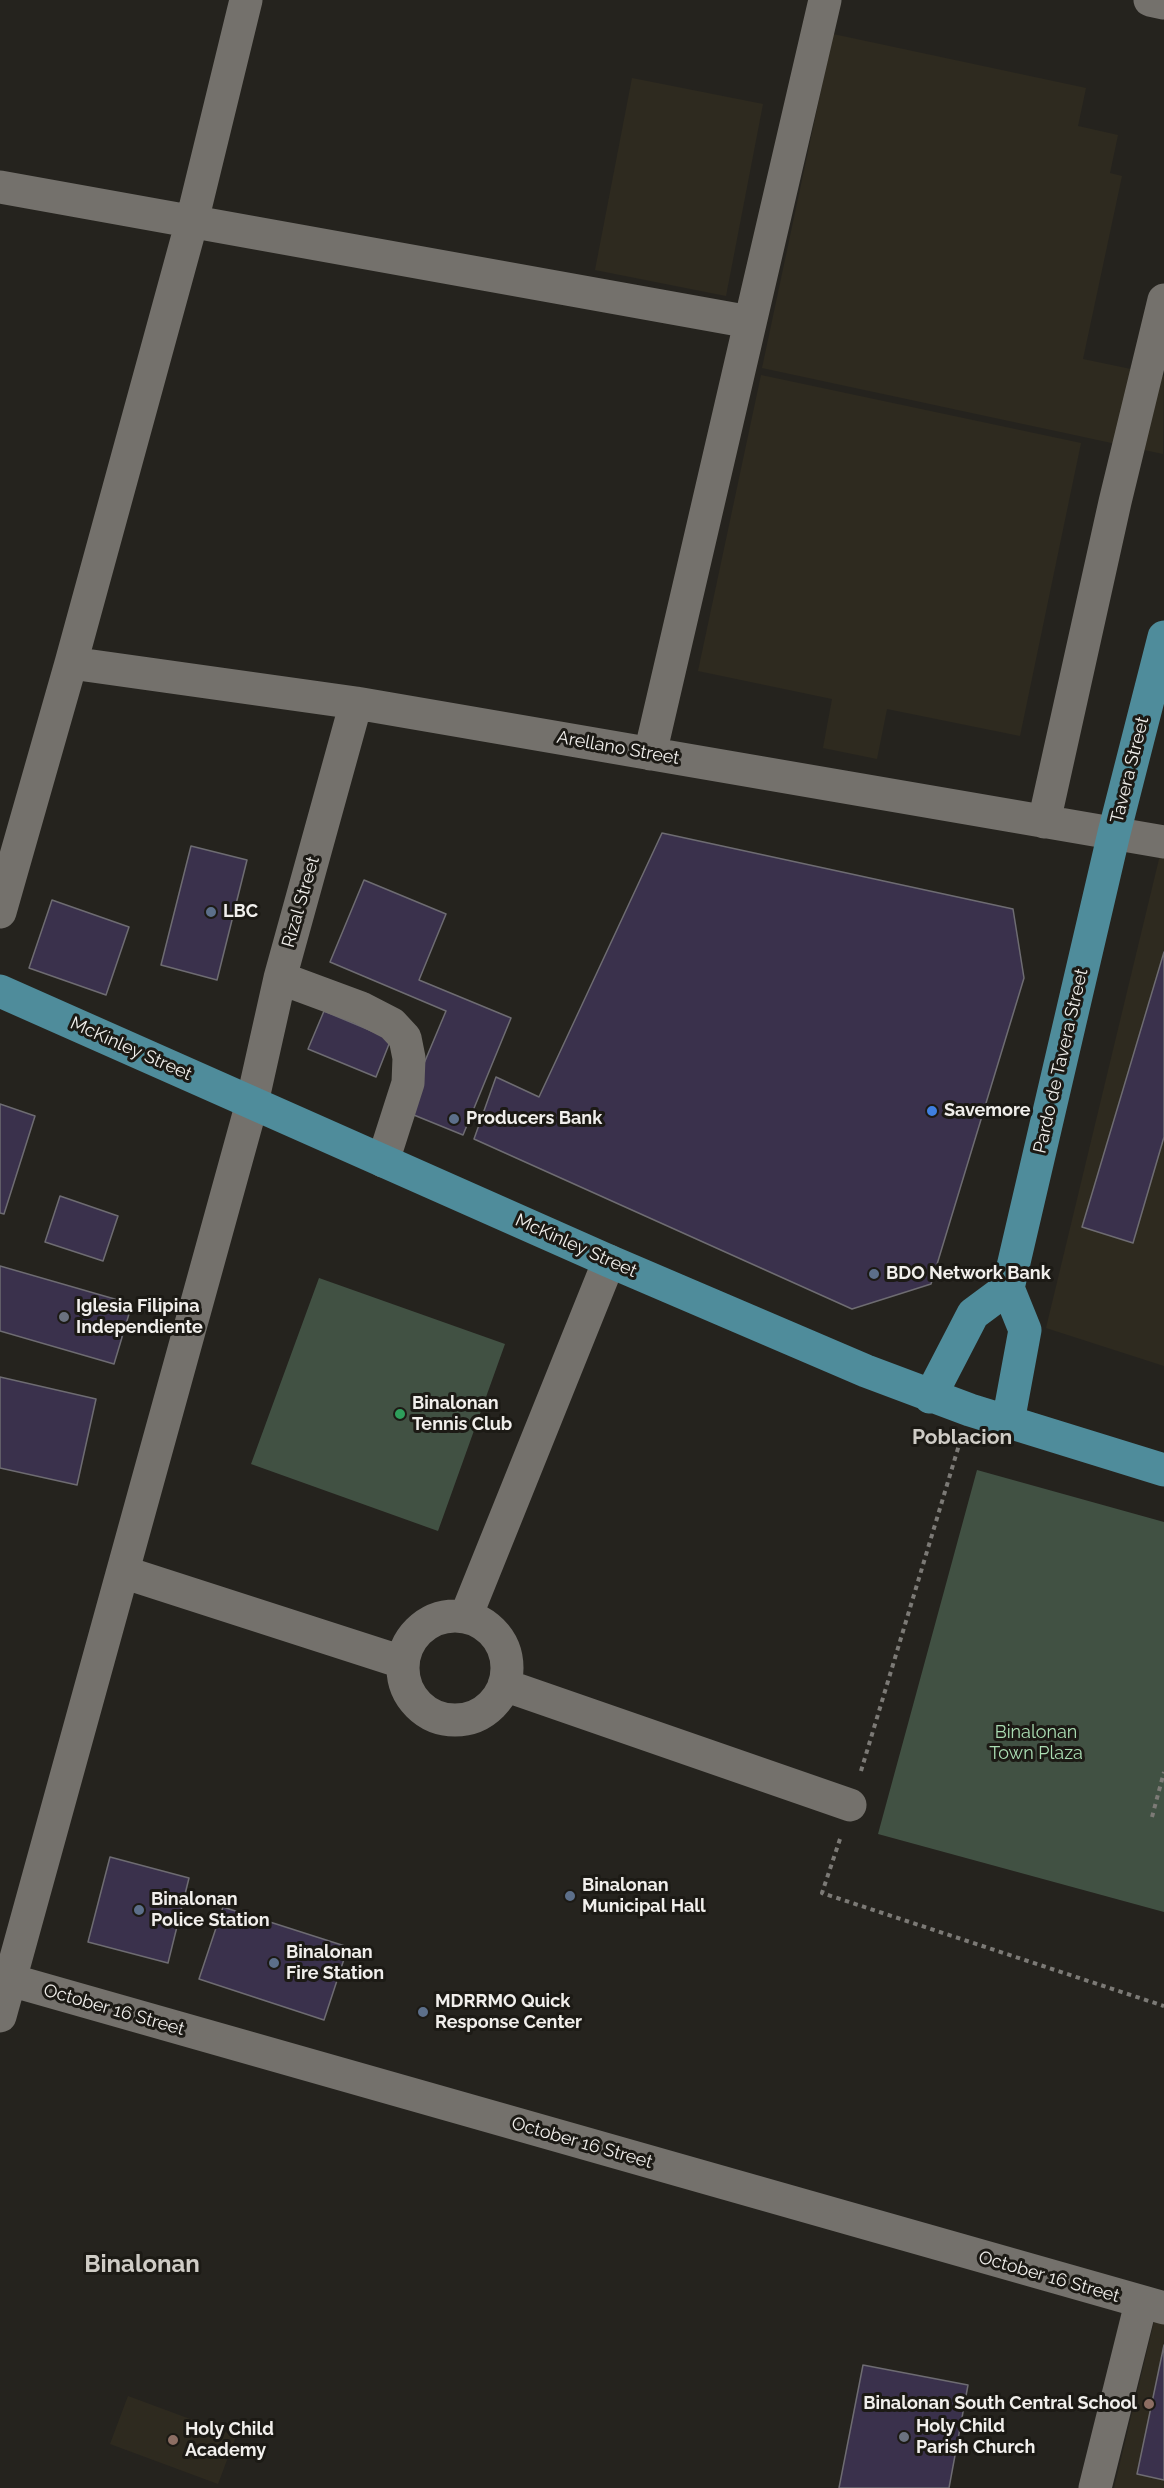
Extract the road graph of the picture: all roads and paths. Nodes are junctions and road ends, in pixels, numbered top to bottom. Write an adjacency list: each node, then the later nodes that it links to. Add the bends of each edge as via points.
1 (246, 0): 6 (street)
2 (825, 0): 8 (street)
3 (1150, 0): 4 (street)
4 (1164, 3)
5 (0, 187): 6 (street)
6 (192, 221): 8 (street); 10 (street)
7 (1164, 300): 13 (street)
8 (750, 322): 12 (street)
9 (1164, 637): 14 (main road, Tavera Street)
10 (71, 663): 11 (street, Arellano Street); 16 (street)
11 (356, 703): 12 (street, Arellano Street); 17 (street, Rizal Street)
12 (650, 754): 13 (street, Arellano Street)
13 (1044, 822): 14 (street, Arellano Street)
14 (1114, 833): 15 (street, Arellano Street); 22 (main road, Pardo de Tavera Street)
15 (1164, 842)
16 (0, 912)
17 (280, 978): 19 (street, Rizal Street); 20 (street, via 361,1008 392,1024 405,1038 408,1083)
18 (0, 991): 19 (main road, McKinley Street)
19 (252, 1103): 20 (main road, McKinley Street); 27 (street, Rizal Street)
20 (383, 1161): 21 (main road, McKinley Street)
21 (609, 1261): 23 (main road, McKinley Street); 28 (street)
22 (1008, 1288): 23 (main road, via 973,1314); 25 (main road, via 1025,1330)
23 (930, 1397): 24 (main road, McKinley Street)
24 (970, 1410): 25 (main road, McKinley Street); 32 (path)
25 (1008, 1422): 26 (main road, McKinley Street)
26 (1164, 1470)
27 (123, 1572): 29 (street); 34 (street, Rizal Street)
28 (466, 1616): 29 (street, via 444,1616 424,1625 409,1641); 30 (street, via 486,1626 501,1642 507,1663)
29 (402, 1662): 30 (street, via 404,1683 415,1703 432,1715 454,1720 476,1716 493,1703)
30 (504, 1685): 32 (street)
31 (1164, 1772): 33 (path)
32 (850, 1805): 35 (path, via 822,1893)
33 (1152, 1817)
34 (5, 1979): 36 (street, Rizal Street); 37 (street, October 16 Street)
35 (1164, 2006)
36 (0, 2016)
37 (1153, 2306): 38 (street)
38 (1095, 2488)

